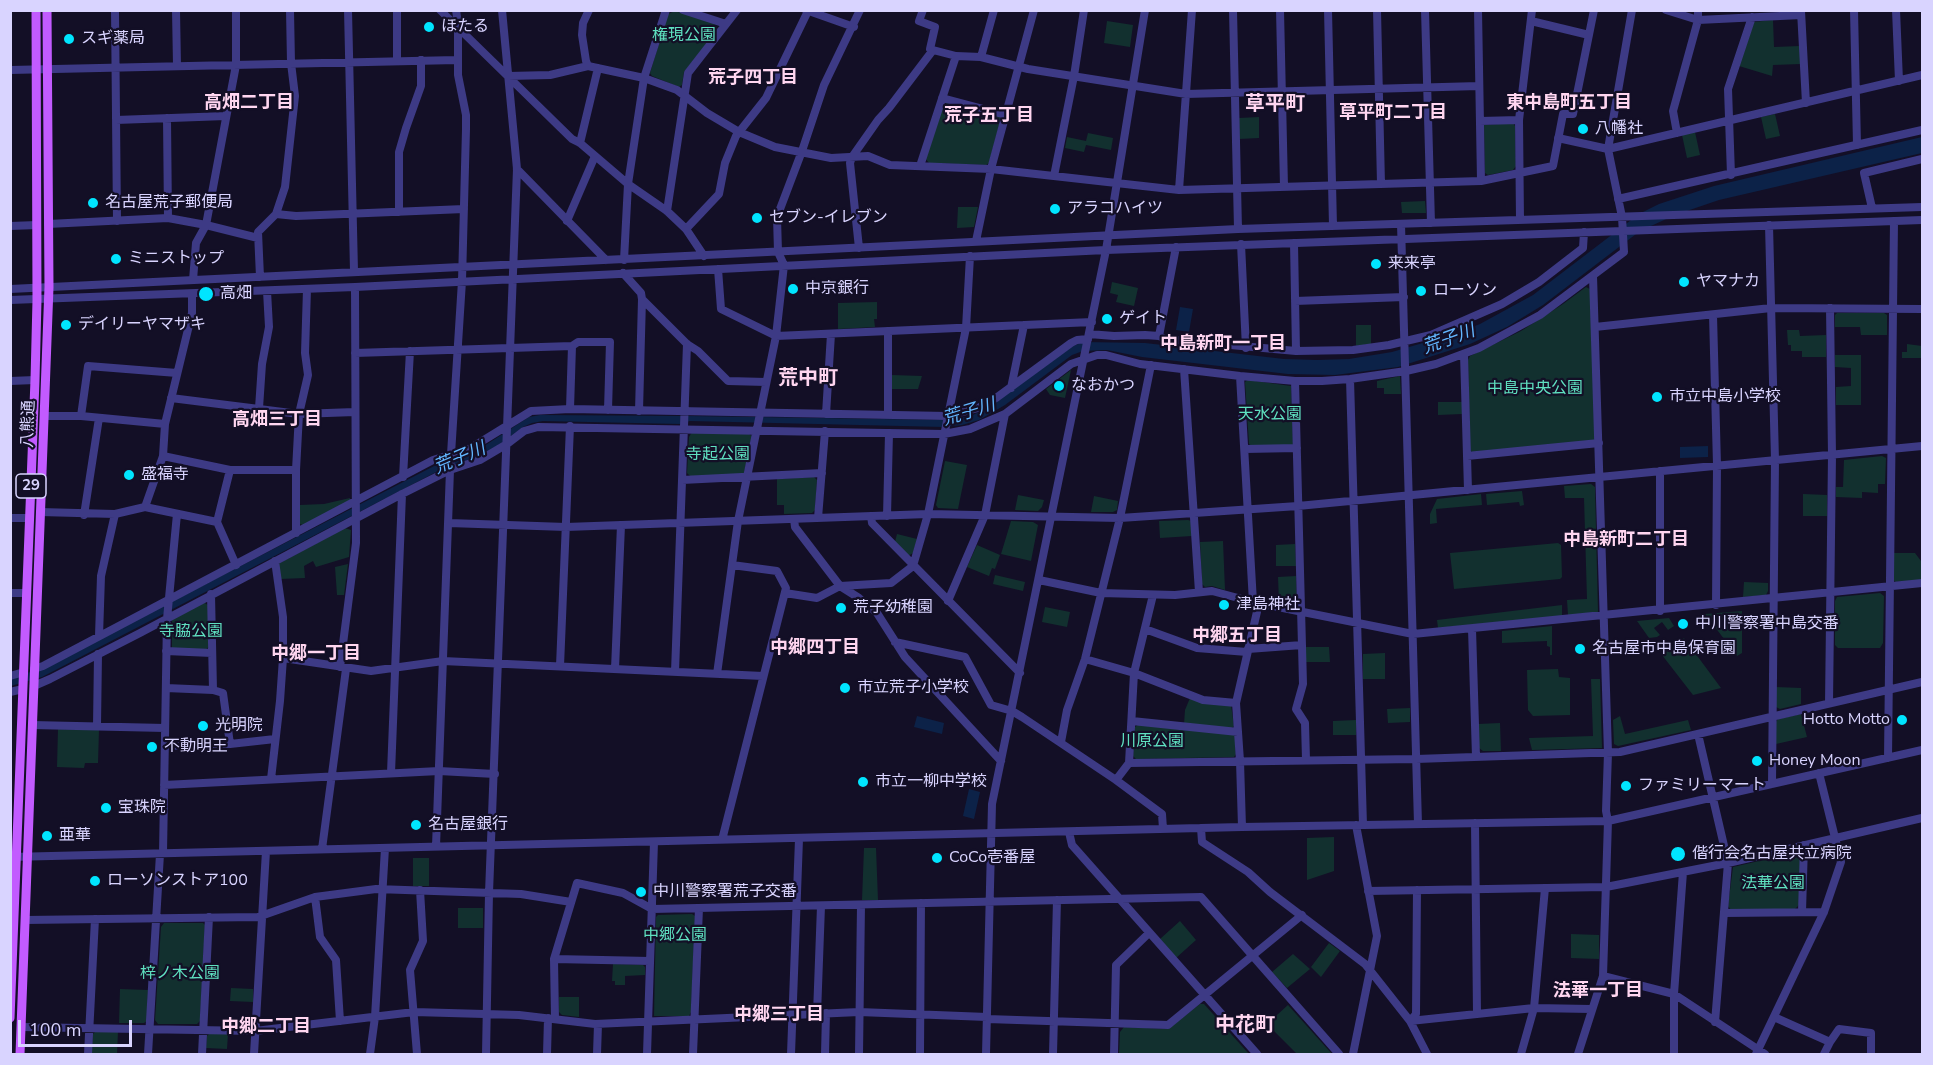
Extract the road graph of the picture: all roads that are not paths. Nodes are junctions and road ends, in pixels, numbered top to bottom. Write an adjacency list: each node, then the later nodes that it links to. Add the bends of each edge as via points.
1 (36, 10): 60 (main road, 八熊通 / 29)
2 (47, 10): 61 (main road, 八熊通 / 29)
3 (115, 10): 56 (street)
4 (176, 10): 54 (street)
5 (236, 10): 53 (street)
6 (291, 10): 52 (street)
7 (348, 10): 51 (street)
8 (397, 10): 48 (street)
9 (440, 10): 43 (street)
10 (456, 10): 43 (street)
11 (502, 10): 64 (street)
12 (589, 10): 55 (street, via 582,35)
13 (666, 10): 65 (street)
14 (683, 10): 41 (street)
15 (738, 10): 41 (street)
16 (860, 10): 42 (street)
17 (923, 10): 45 (street, via 919,21 935,27)
18 (994, 10): 47 (street)
19 (1034, 10): 57 (street)
20 (1084, 10): 63 (street)
21 (1145, 10): 67 (street)
22 (1192, 10): 76 (street)
23 (1233, 10): 74 (street)
24 (1280, 10): 73 (street)
25 (1328, 10): 71 (street)
26 (1377, 10): 70 (street)
27 (1425, 10): 69 (street)
28 (1478, 10): 68 (street)
29 (1532, 10): 40 (street)
30 (1594, 10): 44 (street)
31 (1632, 10): 92 (street)
32 (1666, 10): 39 (street)
33 (1698, 10): 39 (street)
34 (1854, 10): 72 (street)
35 (1896, 10): 66 (street)
36 (807, 11): 42 (street); 87 (street, via 766,98)
37 (1801, 13): 38 (street); 78 (street)
38 (1757, 15): 39 (street); 85 (street, via 1728,89)
39 (1698, 20): 88 (street, via 1673,111)
40 (1531, 21): 44 (street); 83 (street)
41 (726, 24): 75 (street, via 688,73)
42 (854, 27): 93 (street, via 824,85)
43 (458, 29): 50 (street); 64 (street)
44 (1589, 35): 89 (street, via 1573,114 1563,114)
45 (933, 50): 46 (street); 95 (street)
46 (956, 56): 47 (street); 77 (street)
47 (981, 57): 57 (street)
48 (397, 60): 49 (street); 51 (street)
49 (421, 60): 50 (street); 117 (street, via 421,86 399,152)
50 (457, 60): 114 (street, via 466,115)
51 (348, 61): 52 (street); 119 (street)
52 (291, 63): 53 (street); 118 (street, via 295,96 285,187)
53 (236, 65): 54 (street); 80 (street)
54 (177, 66): 56 (street)
55 (588, 66): 58 (street); 64 (street, via 550,75)
56 (115, 67): 61 (street); 82 (street)
57 (1018, 67): 63 (street); 79 (street)
58 (597, 68): 65 (street); 90 (street)
59 (10, 70): 60 (street)
60 (36, 70): 61 (street); 130 (main road, 八熊通 / 29)
61 (47, 70): 128 (main road, 八熊通 / 29)
62 (1923, 75): 66 (street)
63 (1074, 76): 67 (street); 102 (street)
64 (508, 77): 90 (street); 98 (street)
65 (644, 78): 75 (street); 106 (street)
66 (1899, 81): 72 (street)
67 (1134, 86): 76 (street); 104 (street)
68 (1479, 86): 69 (street); 84 (street)
69 (1427, 88): 70 (street); 105 (street)
70 (1379, 89): 71 (street); 107 (street)
71 (1330, 91): 73 (street); 108 (street)
72 (1855, 91): 78 (street); 91 (street)
73 (1282, 92): 74 (street); 109 (street)
74 (1235, 93): 76 (street); 110 (street)
75 (684, 94): 87 (street); 116 (street)
76 (1186, 94): 111 (street)
77 (942, 98): 79 (street); 97 (street)
78 (1806, 103): 85 (street)
79 (1005, 115): 99 (street)
80 (226, 117): 81 (street); 131 (street)
81 (167, 118): 82 (street); 120 (street)
82 (116, 120): 123 (street)
83 (1520, 120): 84 (street); 100 (street)
84 (1480, 121): 103 (street)
85 (1730, 121): 88 (street); 101 (street)
86 (1923, 130): 91 (street)
87 (739, 132): 93 (street, via 775,147); 135 (street, via 725,163 719,194)
88 (1677, 133): 92 (street)
89 (1558, 138): 92 (street); 100 (street, via 1553,166)
90 (580, 143): 94 (street)
91 (1857, 145): 101 (street)
92 (1608, 149): 112 (street)
93 (802, 151): 95 (street, via 831,158); 147 (street, via 777,217)
94 (595, 156): 106 (street); 124 (street)
95 (852, 157): 97 (street, via 868,156 890,165); 145 (street)
96 (1923, 159): 115 (street, via 1864,173)
97 (920, 166): 99 (street)
98 (517, 169): 124 (street); 152 (street)
99 (991, 169): 102 (street); 141 (street)
100 (1520, 173): 103 (street); 121 (street)
101 (1731, 175): 112 (street)
102 (1054, 176): 104 (street)
103 (1481, 181): 105 (street)
104 (1118, 182): 111 (street); 138 (street)
105 (1430, 182): 107 (street); 126 (street)
106 (628, 184): 116 (street); 151 (street)
107 (1381, 184): 108 (street)
108 (1331, 185): 109 (street); 134 (street)
109 (1284, 187): 110 (street)
110 (1237, 188): 111 (street); 136 (street)
111 (1179, 190)
112 (1618, 199): 127 (street)
113 (1923, 207): 115 (street)
114 (464, 208): 117 (street); 154 (street)
115 (1872, 208): 127 (street, via 1633,216)
116 (667, 211): 135 (street)
117 (399, 212): 119 (street)
118 (276, 214): 119 (street); 139 (street, via 258,232)
119 (353, 214): 156 (street)
120 (168, 218): 123 (street); 131 (street)
121 (1520, 220): 126 (street); 127 (street)
122 (1923, 220): 125 (street)
123 (117, 221): 128 (street)
124 (567, 221): 150 (street)
125 (1894, 221): 132 (street); 178 (street)
126 (1431, 223): 129 (street)
127 (1623, 223): 132 (street, via 1650,230); 137 (street, via 1613,231); 158 (street, via 1624,250)
128 (48, 224): 163 (main road, 八熊通 / 29)
129 (1401, 224): 134 (street); 140 (street)
130 (37, 225): 133 (street); 165 (main road, 八熊通 / 29)
131 (206, 225): 139 (street); 161 (street, via 196,243)
132 (1769, 225): 176 (street)
133 (10, 226)
134 (1333, 226): 136 (street)
135 (686, 229): 148 (street)
136 (1238, 230): 138 (street)
137 (1584, 232): 140 (street); 190 (street, via 1583,248 1539,282 1461,324)
138 (1109, 236): 141 (street); 146 (street)
139 (258, 238): 159 (street)
140 (1402, 239): 142 (street); 170 (street)
141 (976, 241): 145 (street)
142 (1294, 243): 143 (street); 175 (street)
143 (1241, 244): 144 (street); 194 (street)
144 (1176, 247): 146 (street); 189 (street)
145 (859, 248): 147 (street)
146 (1107, 250): 149 (street); 181 (street)
147 (778, 252): 148 (street); 153 (street)
148 (704, 256): 151 (street)
149 (970, 256): 153 (street); 184 (street)
150 (606, 260): 151 (street); 152 (street)
151 (624, 260)
152 (515, 264): 154 (street); 160 (street)
153 (784, 265): 155 (street); 187 (street)
154 (462, 267): 156 (street); 162 (street)
155 (718, 269): 157 (street); 187 (street, via 721,309)
156 (354, 272): 159 (street)
157 (623, 273): 160 (street); 171 (street)
158 (1593, 276): 183 (street); 199 (street, via 1520,328)
159 (260, 277): 161 (street)
160 (514, 278): 162 (street); 193 (street)
161 (193, 280): 163 (street)
162 (462, 281): 164 (street); 195 (street)
163 (49, 287): 165 (street); 174 (main road, 八熊通 / 29)
164 (355, 287): 167 (street); 198 (street)
165 (37, 288): 166 (street); 173 (main road, 八熊通 / 29)
166 (10, 289)
167 (307, 289): 168 (street); 219 (street, via 308,375)
168 (267, 291): 169 (street); 213 (street, via 269,327)
169 (192, 294): 174 (street); 204 (street, via 192,313)
170 (1404, 297): 175 (street); 190 (street)
171 (642, 299): 191 (street); 216 (street)
172 (10, 300): 173 (street)
173 (38, 300): 174 (street); 206 (main road, 八熊通 / 29)
174 (48, 300): 224 (main road, 八熊通 / 29)
175 (1295, 302): 197 (street)
176 (1771, 308): 177 (street); 180 (street); 246 (street)
177 (1830, 308): 178 (street); 242 (street)
178 (1893, 308): 179 (street); 241 (street)
179 (1923, 309)
180 (1713, 315): 183 (street); 247 (street)
181 (1092, 322): 182 (street); 188 (street)
182 (1024, 325): 184 (street); 211 (street)
183 (1595, 327): 237 (street)
184 (966, 328): 185 (street); 226 (street)
185 (888, 331): 186 (street); 223 (street)
186 (831, 334): 187 (street); 221 (street)
187 (776, 336): 210 (street)
188 (1089, 336): 189 (street); 200 (street); 211 (street, via 1071,343)
189 (1159, 336): 194 (street)
190 (1405, 343): 197 (street, via 1353,350); 203 (street)
191 (687, 344): 210 (street, via 728,381); 218 (street)
192 (572, 345): 193 (street); 214 (street); 215 (street, via 610,342)
193 (511, 347): 195 (street); 229 (street)
194 (1246, 348): 197 (street)
195 (458, 349): 196 (street); 243 (street)
196 (410, 351): 198 (street); 253 (street)
197 (1296, 351)
198 (355, 352): 217 (street)
199 (1464, 354): 203 (street); 245 (street)
200 (1085, 356): 201 (street, via 1106,355); 222 (street); 275 (street)
201 (1151, 365): 202 (street); 279 (street)
202 (1185, 369): 205 (street); 269 (street)
203 (1406, 369): 207 (street); 259 (street)
204 (177, 373): 212 (street); 225 (street, via 88,366)
205 (1240, 376): 209 (street); 240 (street)
206 (35, 380): 208 (street); 277 (main road, 八熊通 / 29)
207 (1350, 380): 209 (street); 260 (street)
208 (10, 381)
209 (1295, 381): 239 (street)
210 (766, 382): 220 (street)
211 (1011, 388): 226 (street, via 978,408)
212 (171, 398): 213 (street); 228 (street)
213 (259, 408): 219 (street)
214 (570, 409): 215 (street); 229 (street, via 531,411)
215 (608, 410): 216 (street)
216 (639, 411): 218 (street)
217 (355, 412): 219 (street); 261 (street)
218 (685, 413): 220 (street); 231 (street)
219 (299, 414): 250 (street)
220 (759, 414): 221 (street); 232 (street)
221 (826, 414): 223 (street)
222 (1005, 414): 234 (street, via 970,429); 271 (street)
223 (888, 415): 226 (street)
224 (44, 416): 225 (street); 265 (main road, 八熊通 / 29)
225 (81, 416): 227 (street)
226 (948, 417): 234 (street)
227 (99, 418): 228 (street); 270 (street)
228 (165, 424): 244 (street)
229 (508, 426): 236 (street); 243 (street)
230 (570, 426): 231 (street); 236 (street, via 538,427); 287 (street)
231 (684, 427): 232 (street); 256 (street)
232 (757, 428): 233 (street); 254 (street)
233 (825, 431): 235 (street); 252 (street)
234 (945, 432): 235 (street); 268 (street)
235 (889, 433): 273 (street)
236 (507, 442): 248 (street, via 480,460); 285 (street)
237 (1599, 443): 245 (street); 255 (street)
238 (1923, 446): 241 (street)
239 (1297, 448): 240 (street); 262 (street)
240 (1245, 449): 264 (street)
241 (1891, 449): 242 (street); 296 (street)
242 (1832, 454): 246 (street); 302 (street)
243 (452, 455): 248 (street); 253 (street, via 433,460)
244 (163, 456): 249 (street); 263 (street)
245 (1467, 456): 257 (street)
246 (1775, 460): 247 (street); 305 (street)
247 (1717, 465): 251 (street); 309 (street)
248 (451, 469): 258 (street); 283 (street)
249 (230, 470): 250 (street); 282 (street)
250 (296, 470): 288 (street)
251 (1660, 471): 255 (street); 310 (street)
252 (822, 473): 254 (street); 278 (street)
253 (403, 477): 261 (street)
254 (747, 477): 256 (street); 281 (street)
255 (1600, 477): 257 (street); 312 (street)
256 (682, 480): 284 (street)
257 (1468, 490): 259 (street)
258 (402, 494): 274 (street); 331 (street)
259 (1409, 495): 260 (street); 317 (street)
260 (1353, 501): 262 (street); 314 (street)
261 (356, 504): 274 (street); 288 (street)
262 (1298, 506): 264 (street); 311 (street)
263 (146, 507): 266 (street); 267 (street)
264 (1249, 509): 269 (street); 308 (street)
265 (40, 512): 270 (street); 332 (main road, 八熊通 / 29)
266 (115, 514): 270 (street); 318 (street, via 101,576)
267 (177, 514): 282 (street); 306 (street)
268 (928, 514): 271 (street); 273 (street); 292 (street)
269 (1194, 514): 279 (street); 297 (street)
270 (84, 515)
271 (985, 515): 275 (street); 307 (street)
272 (871, 516): 273 (street); 278 (street); 292 (street, via 872,523)
273 (887, 516)
274 (356, 517): 289 (street); 330 (street)
275 (1052, 517): 279 (street); 293 (street)
276 (10, 518): 277 (street)
277 (30, 518): 299 (main road, 八熊通 / 29)
278 (818, 518): 280 (street)
279 (1120, 518): 301 (street)
280 (794, 519): 281 (street); 295 (street, via 795,527)
281 (738, 521): 284 (street); 291 (street)
282 (218, 522): 290 (street)
283 (448, 523): 285 (street); 327 (street)
284 (681, 523): 286 (street); 335 (street)
285 (504, 525): 287 (street); 328 (street)
286 (621, 525): 287 (street); 333 (street)
287 (566, 527): 329 (street)
288 (297, 533): 290 (street)
289 (275, 561): 303 (street); 325 (street, via 283,617)
290 (236, 565): 306 (street)
291 (732, 565): 300 (street, via 777,571); 338 (street)
292 (913, 566): 295 (street, via 891,583); 307 (street)
293 (1039, 580): 301 (street); 336 (street)
294 (1923, 583): 296 (street)
295 (840, 586): 300 (street, via 817,598); 319 (street, via 877,613)
296 (1890, 586): 302 (street); 346 (street)
297 (1198, 592): 304 (street); 308 (street, via 1212,591)
298 (10, 593): 299 (street)
299 (26, 593): 334 (main road, 八熊通 / 29)
300 (785, 593): 340 (street)
301 (1101, 593): 304 (street); 326 (street)
302 (1830, 593): 305 (street); 349 (street)
303 (211, 594): 313 (street); 323 (street)
304 (1153, 595): 315 (street)
305 (1773, 600): 309 (street); 351 (street)
306 (168, 601): 313 (street); 318 (street)
307 (948, 601): 336 (street)
308 (1256, 602): 311 (street); 321 (street)
309 (1716, 605): 310 (street)
310 (1660, 611): 312 (street)
311 (1301, 612): 314 (street); 320 (street)
312 (1604, 616): 316 (street); 363 (street)
313 (167, 617): 322 (street); 324 (street)
314 (1357, 623): 317 (street); 368 (street)
315 (1145, 628): 321 (street, via 1197,648); 337 (street)
316 (1473, 629): 317 (street); 364 (street)
317 (1413, 634): 366 (street)
318 (99, 636): 332 (street)
319 (895, 642): 350 (street, via 965,657 991,705); 369 (street)
320 (1302, 645): 321 (street); 367 (street, via 1303,684 1296,709 1305,723)
321 (1247, 650): 348 (street)
322 (166, 651): 323 (street); 344 (street)
323 (212, 653): 345 (street)
324 (98, 654): 342 (street); 354 (street)
325 (283, 658): 330 (street); 358 (street)
326 (1085, 659): 337 (street); 359 (street, via 1067,710)
327 (443, 662): 328 (street); 331 (street); 372 (street)
328 (499, 663): 329 (street); 375 (street)
329 (560, 666): 333 (street)
330 (343, 668): 331 (street); 376 (street)
331 (395, 668): 373 (street)
332 (34, 669): 342 (main road, 八熊通 / 29)
333 (615, 669): 335 (street)
334 (24, 672): 339 (street); 343 (main road, 八熊通 / 29)
335 (675, 672): 338 (street)
336 (1020, 673): 350 (street)
337 (1134, 673): 348 (street, via 1203,700); 352 (street)
338 (717, 674): 340 (street)
339 (10, 676)
340 (763, 676): 395 (street)
341 (1923, 682): 346 (street)
342 (34, 684): 353 (main road, 八熊通 / 29)
343 (23, 688): 347 (street); 381 (main road, 八熊通 / 29)
344 (166, 688): 345 (street); 355 (street)
345 (213, 690): 360 (street, via 223,693)
346 (1888, 691): 349 (street); 365 (street)
347 (10, 692)
348 (1236, 703): 356 (street)
349 (1829, 703): 351 (street)
350 (1012, 711): 359 (street); 369 (street)
351 (1772, 716): 357 (street); 380 (street)
352 (1132, 721): 356 (street); 371 (street)
353 (32, 725): 354 (street); 404 (main road, 八熊通 / 29)
354 (97, 726): 355 (street)
355 (165, 728): 361 (street)
356 (1238, 732): 370 (street)
357 (1698, 734): 363 (street); 382 (street)
358 (275, 739): 360 (street); 377 (street)
359 (1061, 742): 378 (street)
360 (230, 744): 361 (street)
361 (165, 746): 379 (street)
362 (1923, 750): 365 (street)
363 (1608, 753): 364 (street); 384 (street)
364 (1476, 757): 366 (street)
365 (1888, 758): 374 (street)
366 (1416, 759): 368 (street); 386 (street)
367 (1306, 760): 368 (street); 370 (street)
368 (1361, 760): 387 (street)
369 (1001, 761): 392 (street)
370 (1240, 762): 371 (street); 389 (street)
371 (1129, 763): 378 (street)
372 (439, 771): 373 (street); 375 (street); 399 (street)
373 (391, 773): 376 (street)
374 (1820, 773): 380 (street); 394 (street)
375 (495, 774): 397 (street)
376 (332, 776): 377 (street); 401 (street)
377 (271, 779): 379 (street)
378 (1116, 780): 390 (street, via 1162,814)
379 (164, 784): 403 (street)
380 (1772, 784): 382 (street)
381 (15, 789): 404 (main road, 八熊通 / 29)
382 (1713, 797): 384 (street); 405 (street)
383 (1923, 818): 394 (street)
384 (1608, 821): 385 (street); 407 (street)
385 (1475, 823): 386 (street); 409 (street)
386 (1418, 824): 387 (street)
387 (1360, 825): 389 (street); 413 (street)
388 (1201, 828): 389 (street); 390 (street); 430 (street, via 1202,842)
389 (1242, 828)
390 (1163, 829): 391 (street)
391 (1069, 831): 392 (street); 416 (street, via 1072,845)
392 (991, 833): 393 (street); 418 (street)
393 (799, 839): 395 (street); 423 (street)
394 (1835, 839): 398 (street); 427 (street, via 1841,862)
395 (722, 840): 396 (street)
396 (654, 842): 397 (street); 424 (street)
397 (492, 845): 399 (street); 414 (street)
398 (1804, 845): 405 (street); 426 (street)
399 (436, 846): 400 (street)
400 (385, 848): 401 (street); 410 (street)
401 (322, 849): 402 (street)
402 (266, 851): 403 (street); 429 (street)
403 (161, 854): 404 (street); 432 (street)
404 (18, 857): 434 (main road, 八熊通 / 29); 455 (main road, 八熊通 / 29)
405 (1728, 863): 406 (street); 428 (street)
406 (1683, 872): 407 (street); 441 (street)
407 (1605, 886): 408 (street); 440 (street)
408 (1545, 888): 409 (street); 443 (street)
409 (1476, 889): 412 (street); 451 (street)
410 (383, 890): 411 (street); 415 (street); 453 (street)
411 (420, 890): 414 (street); 445 (street, via 423,941 410,970)
412 (1417, 890): 413 (street); 462 (street, via 1416,1014)
413 (1368, 891): 439 (street, via 1377,936)
414 (489, 893): 419 (street); 448 (street)
415 (315, 897): 429 (street); 459 (street, via 320,937 336,960)
416 (1119, 898): 417 (street); 435 (street); 436 (street, via 1201,897)
417 (1057, 900): 418 (street); 461 (street)
418 (989, 901): 420 (street); 457 (street)
419 (571, 902): 424 (street, via 577,884 623,893); 437 (street)
420 (921, 903): 421 (street); 450 (street)
421 (861, 905): 422 (street); 446 (street)
422 (821, 906): 423 (street); 449 (street)
423 (796, 907): 425 (street); 452 (street)
424 (652, 909): 425 (street); 438 (street)
425 (699, 909): 458 (street)
426 (1802, 912): 427 (street); 428 (street)
427 (1824, 912): 454 (street)
428 (1724, 914): 463 (street)
429 (261, 915): 431 (street); 470 (street)
430 (1302, 915): 436 (street); 439 (street)
431 (209, 917): 432 (street); 469 (street)
432 (156, 918): 433 (street); 468 (street)
433 (95, 919): 434 (street); 467 (street)
434 (25, 920): 466 (main road, 八熊通 / 29)
435 (1149, 933): 442 (street); 464 (street, via 1116,965)
436 (1252, 956): 442 (street); 493 (street)
437 (554, 959): 438 (street); 456 (street)
438 (650, 961): 460 (street)
439 (1370, 970): 462 (street); 494 (street)
440 (1603, 976): 441 (street); 444 (street)
441 (1674, 994): 463 (street); 498 (street)
442 (1205, 995): 464 (street, via 1168,1025); 492 (street)
443 (1534, 1008): 444 (street); 451 (street); 496 (street)
444 (1592, 1009): 497 (street)
445 (414, 1012): 448 (street); 453 (street); 479 (street)
446 (860, 1012): 447 (street); 450 (street); 487 (street)
447 (826, 1013): 449 (street); 486 (street)
448 (487, 1014): 456 (street); 480 (street)
449 (817, 1014): 452 (street)
450 (920, 1014): 457 (street); 488 (street)
451 (1478, 1014): 462 (street)
452 (793, 1015): 458 (street); 485 (street)
453 (375, 1017): 459 (street); 478 (street)
454 (1774, 1017): 471 (street); 472 (street)
455 (10, 1018)
456 (552, 1018): 465 (street); 481 (street)
457 (987, 1018): 461 (street); 489 (street)
458 (695, 1019): 460 (street); 484 (street)
459 (340, 1021): 470 (street)
460 (648, 1021): 465 (street); 483 (street)
461 (1054, 1021): 464 (street); 490 (street)
462 (1410, 1021): 495 (street)
463 (1715, 1022): 472 (street)
464 (1114, 1023): 491 (street)
465 (598, 1024): 482 (street)
466 (21, 1027): 467 (street); 473 (main road, 八熊通 / 29)
467 (89, 1028): 468 (street); 474 (street)
468 (150, 1029): 469 (street); 475 (street)
469 (203, 1031): 470 (street); 476 (street)
470 (255, 1031): 477 (street)
471 (1830, 1042): 499 (street); 500 (street, via 1839,1029 1871,1033)
472 (1760, 1053)
473 (20, 1054)
474 (88, 1054)
475 (148, 1054)
476 (202, 1054)
477 (254, 1054)
478 (370, 1054)
479 (417, 1054)
480 (486, 1054)
481 (547, 1054)
482 (597, 1054)
483 (647, 1054)
484 (693, 1054)
485 (791, 1054)
486 (825, 1054)
487 (859, 1054)
488 (920, 1054)
489 (986, 1054)
490 (1053, 1054)
491 (1114, 1054)
492 (1257, 1054)
493 (1340, 1054)
494 (1353, 1054)
495 (1427, 1054)
496 (1521, 1054)
497 (1578, 1054)
498 (1674, 1054)
499 (1824, 1054)
500 (1871, 1054)

